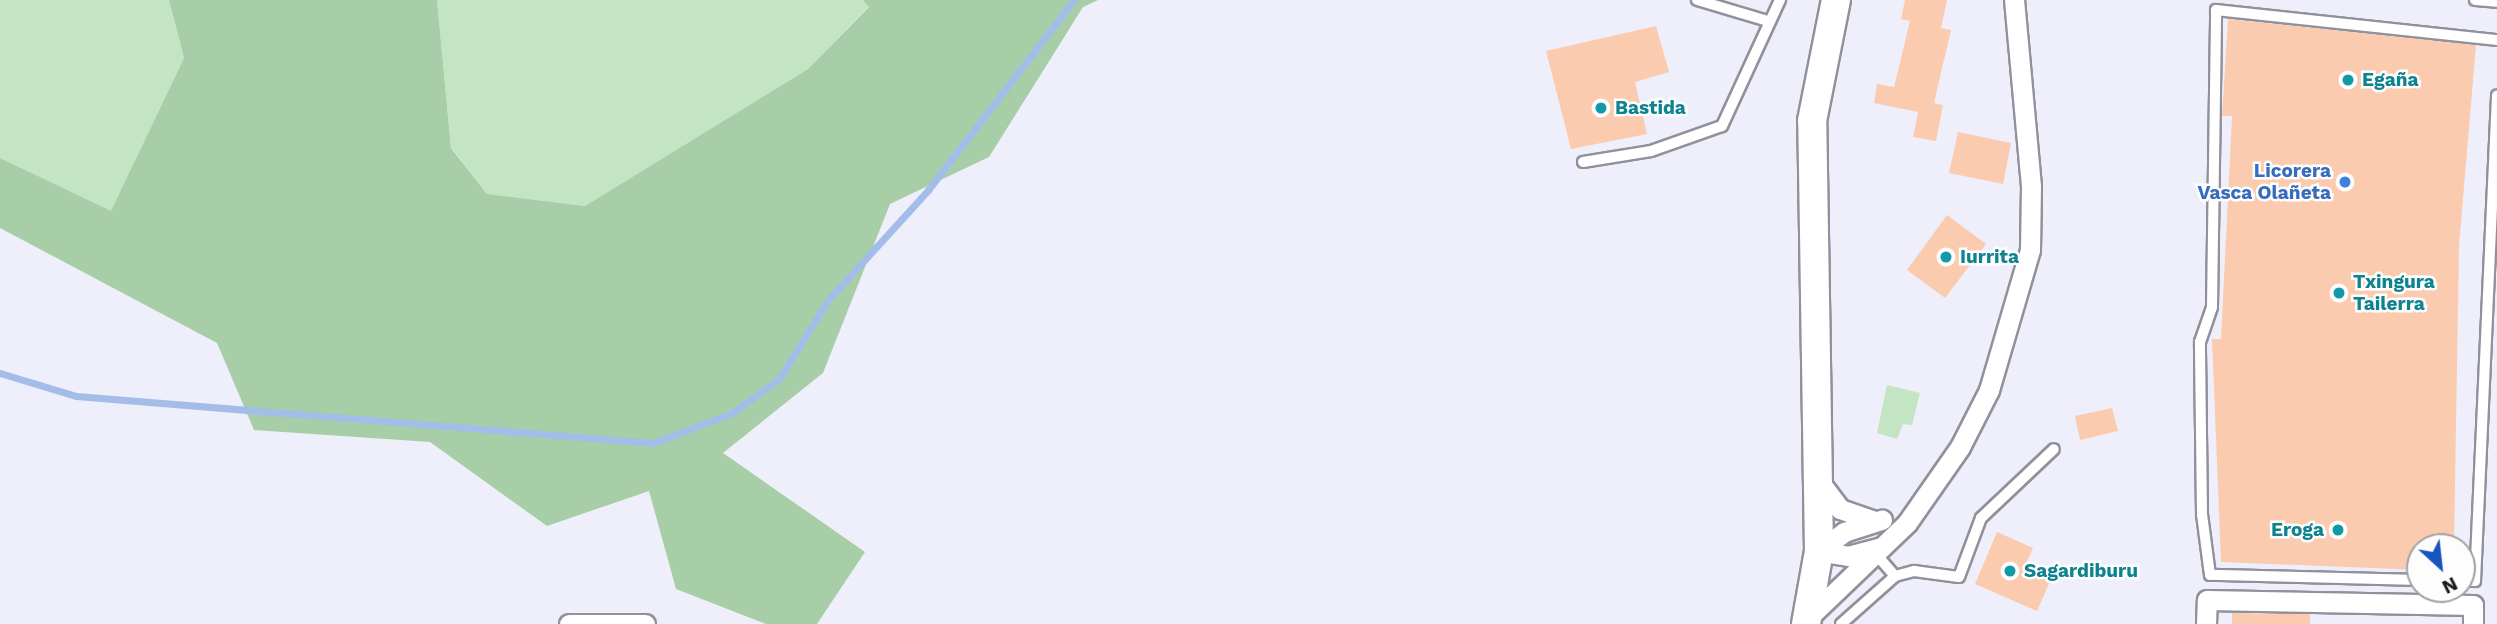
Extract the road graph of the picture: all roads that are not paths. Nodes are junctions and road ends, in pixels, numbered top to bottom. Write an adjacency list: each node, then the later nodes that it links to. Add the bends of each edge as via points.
1 (1698, 0): 7 (lane)
2 (1780, 0): 7 (lane)
3 (1836, 0): 13 (street, via 1812,121)
4 (2014, 0): 14 (street, via 2031,186 2030,250 1989,390)
5 (2475, 0): 6 (lane)
6 (2497, 2)
7 (1768, 22): 10 (lane, via 1722,126 1651,151)
8 (2497, 40): 20 (lane, via 2216,10 2212,306 2200,342 2202,514 2210,575)
9 (2497, 95): 11 (lane)
10 (1583, 162)
11 (2491, 247): 18 (lane)
12 (2054, 449): 19 (lane, via 1981,517 1959,577 1914,571)
13 (1818, 480): 15 (street, via 1850,515); 17 (street)
14 (1924, 497): 15 (street); 16 (street)
15 (1882, 520): 17 (street, via 1844,532)
16 (1883, 547): 17 (street, via 1849,556); 19 (lane); 22 (street)
17 (1819, 551): 22 (street)
18 (2476, 560)
19 (1895, 576): 25 (lane)
20 (2406, 580)
21 (2473, 614): 26 (street, via 2207,600)
22 (1807, 621)
23 (569, 624): 24 (street)
24 (645, 624)
25 (1841, 624)
26 (2206, 624)

